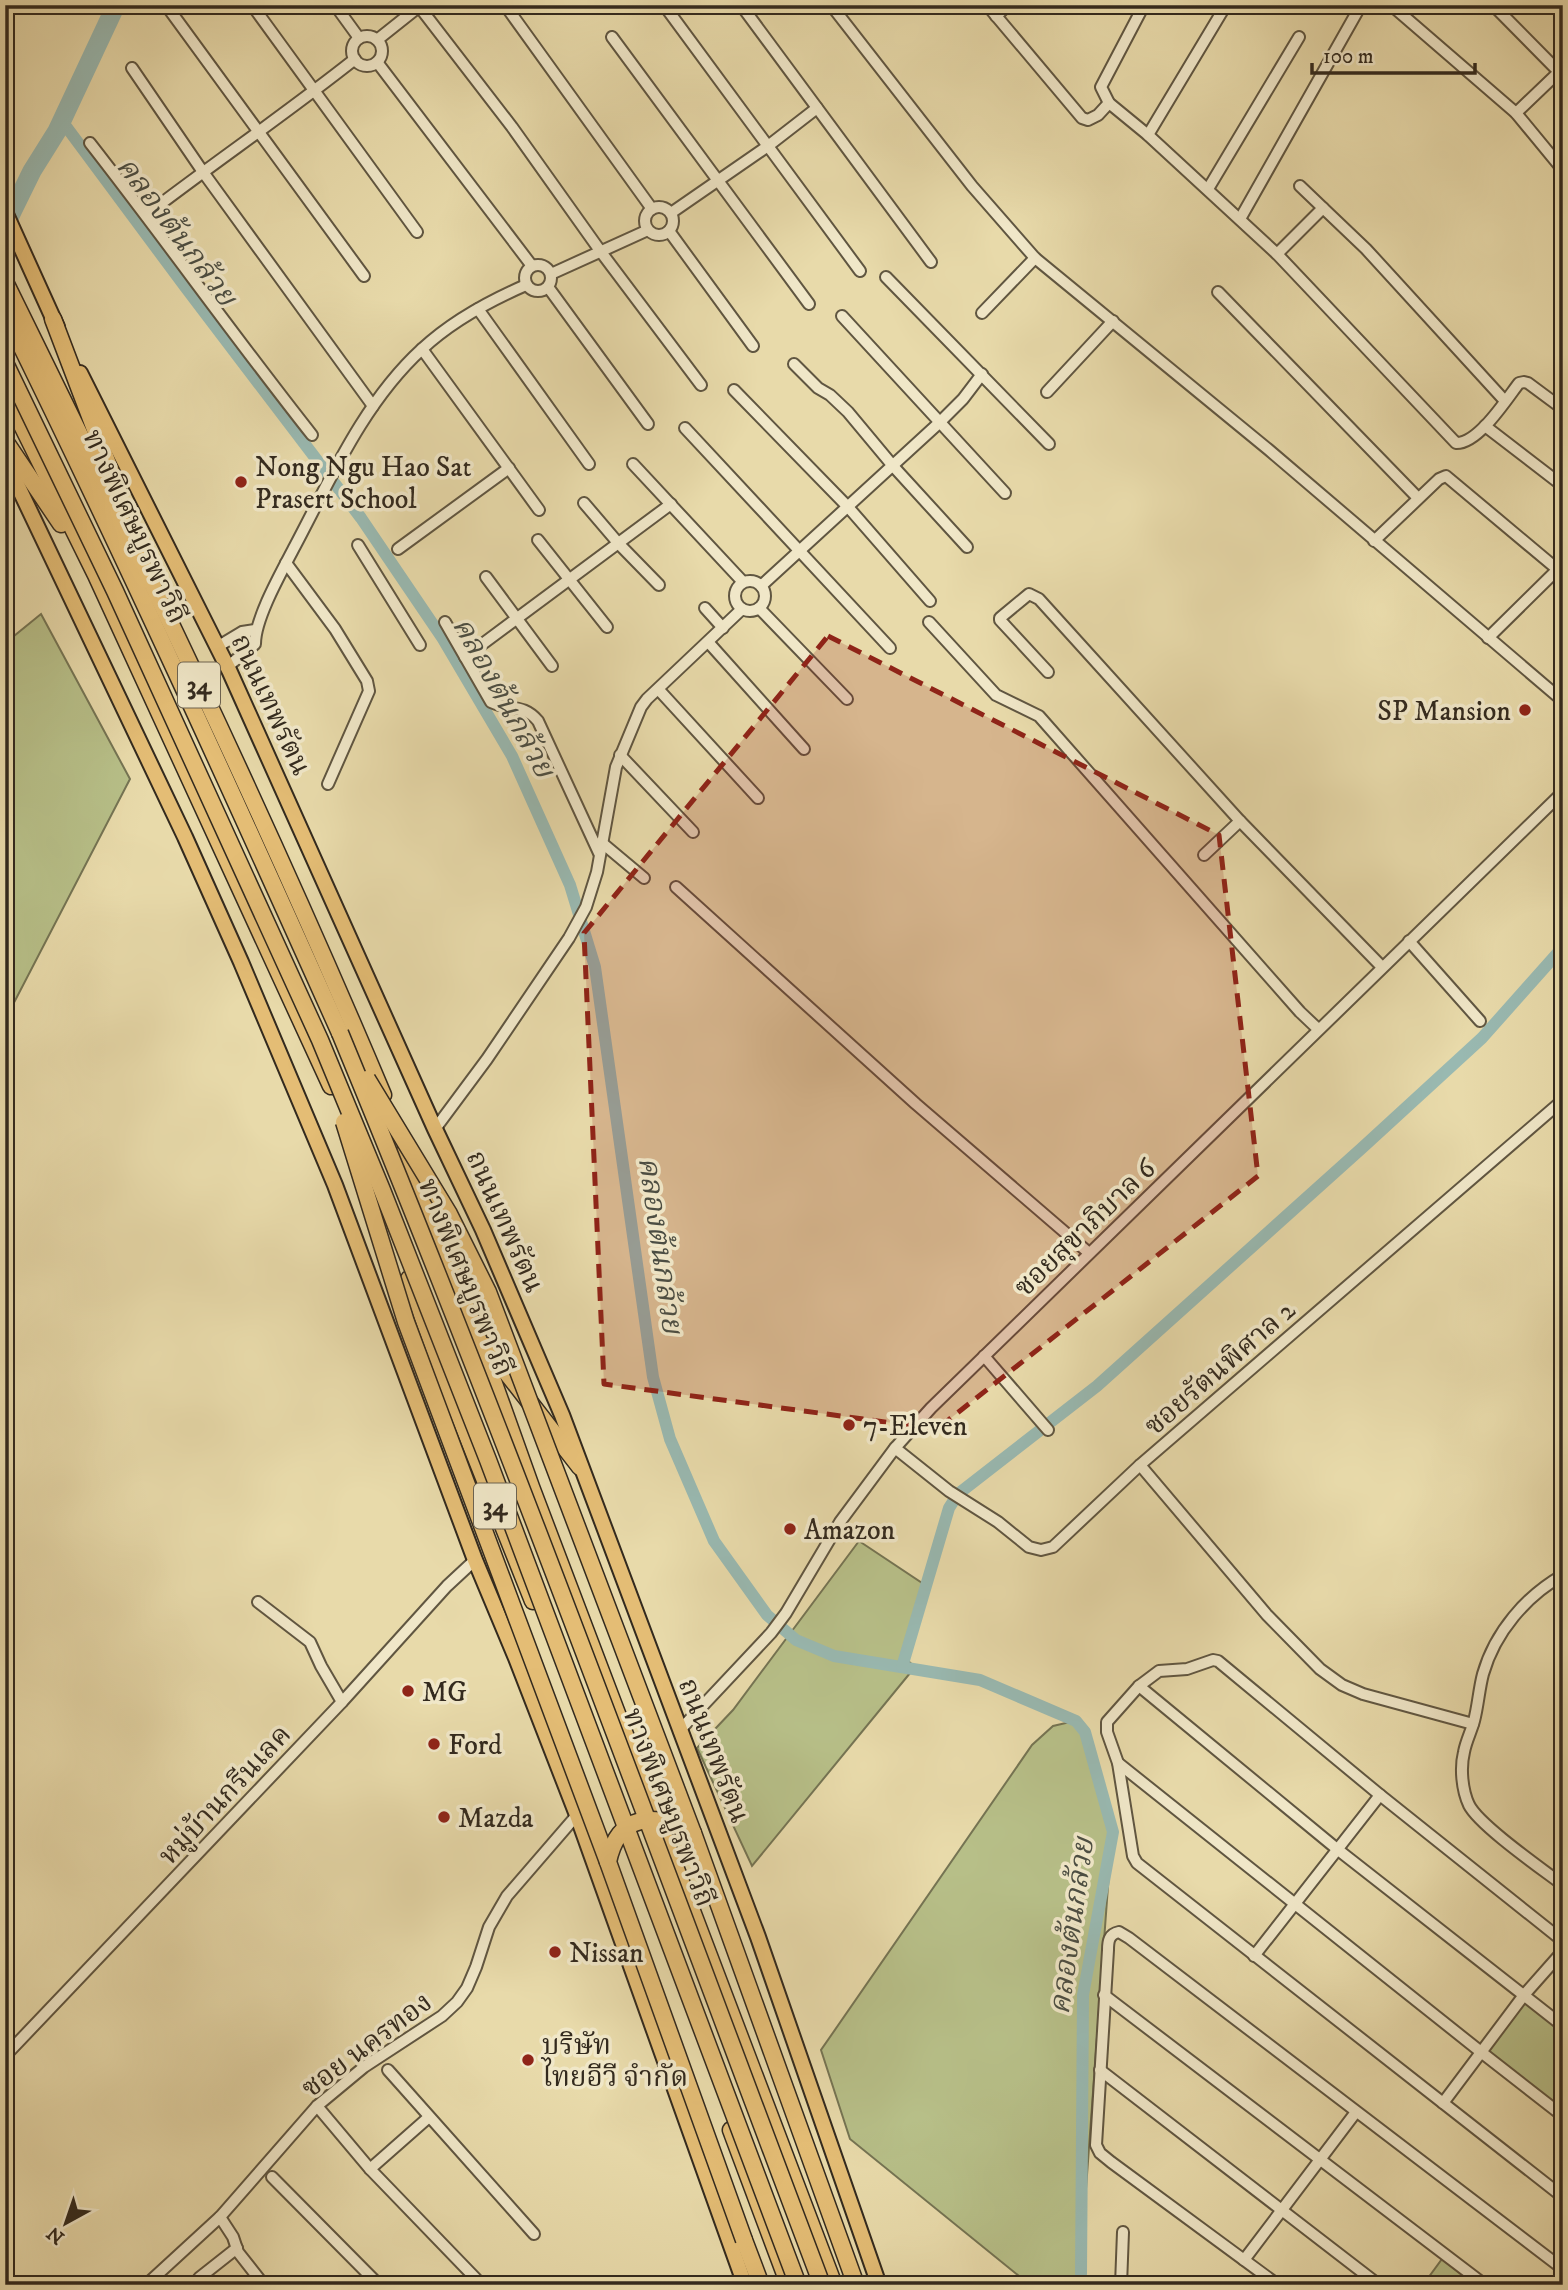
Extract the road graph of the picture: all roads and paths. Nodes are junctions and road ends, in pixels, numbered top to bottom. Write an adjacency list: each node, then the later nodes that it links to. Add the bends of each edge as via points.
1 (166, 5): 30 (street)
2 (252, 5): 26 (street)
3 (335, 5): 20 (street)
4 (505, 5): 40 (street)
5 (664, 5): 33 (street)
6 (741, 5): 28 (street)
7 (831, 5): 50 (street, via 972,186)
8 (987, 5): 17 (street)
9 (1008, 5): 17 (street)
10 (1131, 5): 16 (street)
11 (1226, 5): 31 (street)
12 (1361, 5): 44 (street)
13 (1391, 5): 29 (street)
14 (1493, 5): 25 (street)
15 (420, 6): 21 (street); 48 (street)
16 (1142, 10): 27 (street, via 1101,88)
17 (996, 16): 27 (street, via 1082,118 1098,115)
18 (612, 37): 36 (street)
19 (1299, 37): 38 (street)
20 (359, 38): 21 (street); 22 (street, via 353,45)
21 (377, 40): 23 (street, via 382,54)
22 (355, 59): 23 (street, via 368,66); 26 (street)
23 (377, 62): 52 (street)
24 (132, 68): 35 (street)
25 (1561, 72): 29 (street)
26 (315, 91): 30 (street); 47 (street)
27 (1109, 103): 31 (street)
28 (817, 108): 33 (street); 51 (street)
29 (1516, 113): 34 (street)
30 (260, 133): 35 (street); 55 (street)
31 (1148, 135): 38 (street)
32 (90, 143): 43 (street)
33 (768, 146): 36 (street); 53 (street)
34 (1563, 170)
35 (203, 172): 43 (street); 78 (street)
36 (718, 181): 42 (street); 61 (street)
37 (1300, 186): 39 (street)
38 (1208, 189): 44 (street)
39 (1323, 208): 49 (street); 77 (street)
40 (652, 209): 42 (street); 45 (street, via 646,217)
41 (5, 212): 66 (main road, ถนนเทพรัตน / 34)
42 (671, 213): 46 (street)
43 (146, 215): 84 (street)
44 (1240, 219): 49 (street)
45 (648, 230): 46 (street, via 656,235); 48 (street)
46 (669, 231): 68 (street)
47 (417, 232)
48 (601, 252): 54 (street); 73 (street)
49 (1277, 254): 82 (street, via 1456,443 1464,443)
50 (1035, 258): 64 (street); 67 (street)
51 (931, 262)
52 (532, 266): 54 (street, via 541,265); 58 (street, via 526,272)
53 (860, 271)
54 (551, 274): 59 (street)
55 (364, 276)
56 (886, 277): 72 (street)
57 (5, 282): 112 (highway, ถนนเทพรัตน / 34)
58 (526, 285): 59 (street, via 537,292); 62 (street)
59 (548, 287): 81 (street)
60 (1218, 292): 94 (street)
61 (809, 304)
62 (478, 309): 69 (street); 88 (street)
63 (5, 313): 152 (highway, ทางพิเศษบูรพาวิถี)
64 (982, 313)
65 (842, 316): 80 (street)
66 (53, 319): 112 (highway); 128 (main road, ถนนเทพรัตน / 34)
67 (1113, 320): 76 (street); 100 (street)
68 (752, 346)
69 (422, 349): 78 (street); 91 (street)
70 (5, 363): 153 (highway, ทางพิเศษบูรพาวิถี, bridge, via 115,591)
71 (794, 364): 90 (street, via 848,412)
72 (982, 374): 80 (street); 86 (street)
73 (701, 385)
74 (734, 390): 97 (street)
75 (5, 391): 108 (highway, 34)
76 (1047, 392)
77 (1505, 401): 79 (street, via 1518,383 1524,382); 82 (street)
78 (373, 405): 106 (street)
79 (1563, 409)
80 (939, 423): 90 (street); 93 (street)
81 (648, 424)
82 (1485, 426): 92 (street)
83 (685, 428): 105 (street)
84 (312, 435)
85 (5, 441): 108 (highway)
86 (1049, 444)
87 (5, 459): 163 (main road, 34, via 185,837 269,1026 358,1246)
88 (589, 464)
89 (633, 464): 96 (street)
90 (893, 466): 97 (street); 103 (street)
91 (509, 468): 98 (street); 104 (street)
92 (1563, 486)
93 (1005, 493)
94 (1418, 498): 100 (street); 107 (street, via 1440,478 1448,477)
95 (584, 503): 101 (street)
96 (671, 504): 101 (street); 111 (street)
97 (848, 507): 105 (street); 115 (street)
98 (539, 510)
99 (538, 540): 110 (street)
100 (1374, 541): 125 (street)
101 (619, 544): 110 (street); 113 (street)
102 (358, 545): 127 (street)
103 (967, 547)
104 (398, 549)
105 (798, 552): 114 (street); 129 (street)
106 (286, 564): 124 (street); 139 (street, via 335,629 369,691)
107 (1560, 572): 125 (street)
108 (96, 575): 211 (highway, 34, via 312,1042 388,1220 451,1395 576,1709)
109 (486, 577): 119 (street)
110 (569, 578): 119 (street); 122 (street)
111 (743, 582): 114 (street); 118 (street, via 734,595)
112 (153, 583): 157 (highway, ถนนเทพรัตน / 34, via 344,1005)
113 (659, 585)
114 (761, 586): 117 (street, via 765,597)
115 (930, 601)
116 (705, 608): 123 (street)
117 (759, 608): 118 (street); 135 (street)
118 (742, 609): 123 (street)
119 (516, 617): 130 (street); 131 (street)
120 (445, 622): 130 (street)
121 (929, 622): 151 (street, via 996,695 1039,716)
122 (607, 627)
123 (723, 628): 126 (street)
124 (255, 630): 128 (street); 132 (street, via 255,644)
125 (1488, 638): 136 (street)
126 (709, 643): 134 (street); 137 (street)
127 (420, 645)
128 (217, 647): 132 (main road, ถนนเทพรัตน / 34)
129 (890, 648)
130 (465, 657): 144 (street, via 491,702 521,708 538,721)
131 (552, 666)
132 (227, 667): 155 (main road, ถนนเทพรัตน / 34)
133 (1048, 672): 142 (street, via 1000,620 1029,594 1039,599)
134 (659, 690): 138 (street, via 641,707); 141 (street)
135 (847, 699)
136 (1563, 701)
137 (804, 749)
138 (620, 755): 143 (street); 144 (street)
139 (328, 784)
140 (1563, 792): 148 (street, ซอยสุขาภิบาล 6)
141 (758, 798)
142 (1240, 821): 145 (street); 149 (street)
143 (693, 832)
144 (600, 848): 146 (street); 155 (street, via 593,890 579,922)
145 (1204, 855)
146 (644, 878)
147 (676, 887): 156 (street)
148 (1409, 941): 149 (street, ซอยสุขาภิบาล 6); 150 (street)
149 (1382, 967): 151 (street, ซอยสุขาภิบาล 6)
150 (1480, 1021)
151 (1318, 1029): 156 (street, ซอยสุขาภิบาล 6)
152 (340, 1033): 173 (highway, bridge, via 449,1214 488,1292); 213 (highway, ทางพิเศษบูรพาวิถี, bridge, via 508,1452)
153 (320, 1041): 175 (highway, bridge, via 406,1322); 212 (highway, ทางพิเศษบูรพาวิถี, bridge, via 488,1461)
154 (1563, 1100): 161 (street, ซอยรัตนพิศาล 2)
155 (435, 1129): 162 (main road, ถนนเทพรัตน / 34, via 483,1230)
156 (1089, 1253): 158 (street, ซอยสุขาภิบาล 6)
157 (476, 1333): 162 (highway); 214 (highway, ถนนเทพรัตน / 34)
158 (984, 1356): 159 (street); 160 (street, ซอยสุขาภิบาล 6)
159 (1048, 1430)
160 (895, 1448): 161 (street, ซอยรัตนพิศาล 2, via 1029,1547 1041,1550 1053,1547); 169 (street, ซอยสุขาภิบาล 6, via 841,1522 771,1633)
161 (1140, 1465): 168 (street, via 1266,1615 1320,1669 1363,1694)
162 (580, 1467): 169 (main road, ถนนเทพรัตน / 34)
163 (475, 1560): 167 (street, หมู่บ้านกรีนเลค); 172 (main road, 34)
164 (1563, 1575): 168 (street, via 1534,1595 1505,1628 1483,1673)
165 (258, 1602): 167 (street, via 310,1642)
166 (1139, 1686): 170 (street, via 1107,1722); 171 (street, via 1163,1669 1187,1669 1217,1661); 174 (street)
167 (342, 1702): 185 (street, หมู่บ้านกรีนเลค)
168 (1473, 1724): 176 (street, via 1463,1754 1469,1806)
169 (680, 1731): 216 (main road, ถนนเทพรัตน / 34, via 758,1937)
170 (1118, 1763): 177 (street); 180 (street, via 1137,1863)
171 (1380, 1795): 174 (street); 178 (street)
172 (577, 1815): 189 (street, ซอย นครทอง, via 507,1896 457,2002); 209 (main road, 34)
173 (693, 1833): 175 (highway, bridge, via 663,1820 643,1820 616,1837); 215 (highway)
174 (1337, 1849): 177 (street); 182 (street)
175 (608, 1861): 210 (highway, bridge)
176 (1563, 1885)
177 (1295, 1904): 180 (street); 184 (street)
178 (1563, 1941)
179 (1563, 1951): 182 (street)
180 (1254, 1956): 188 (street)
181 (1104, 1995): 187 (street); 190 (street, via 1109,1939 1119,1932); 193 (street)
182 (1524, 1995): 183 (street); 184 (street)
183 (1563, 2026)
184 (1480, 2053): 188 (street); 191 (street)
185 (5, 2056)
186 (388, 2070): 192 (street)
187 (1100, 2070): 197 (street); 202 (street, via 1095,2132 1100,2154)
188 (1443, 2103): 196 (street)
189 (317, 2106): 194 (street); 198 (street, ซอย นครทอง)
190 (1356, 2112): 193 (street); 203 (street)
191 (1563, 2116)
192 (429, 2118): 194 (street); 200 (street)
193 (1321, 2160): 197 (street); 220 (street)
194 (370, 2169): 208 (street)
195 (272, 2176): 207 (street)
196 (1563, 2197)
197 (1282, 2210): 202 (street); 219 (street)
198 (220, 2217): 201 (street); 205 (street, ซอย นครทอง)
199 (1123, 2232): 217 (street)
200 (534, 2234)
201 (237, 2248): 204 (street); 206 (street)
202 (1244, 2260): 218 (street)
203 (1563, 2269)
204 (198, 2283)
205 (146, 2285)
206 (264, 2285)
207 (379, 2285)
208 (482, 2285)
209 (745, 2285)
210 (761, 2285)
211 (789, 2285)
212 (798, 2285)
213 (822, 2285)
214 (834, 2285)
215 (856, 2285)
216 (879, 2285)
217 (1121, 2285)
218 (1278, 2285)
219 (1378, 2285)
220 (1485, 2285)

